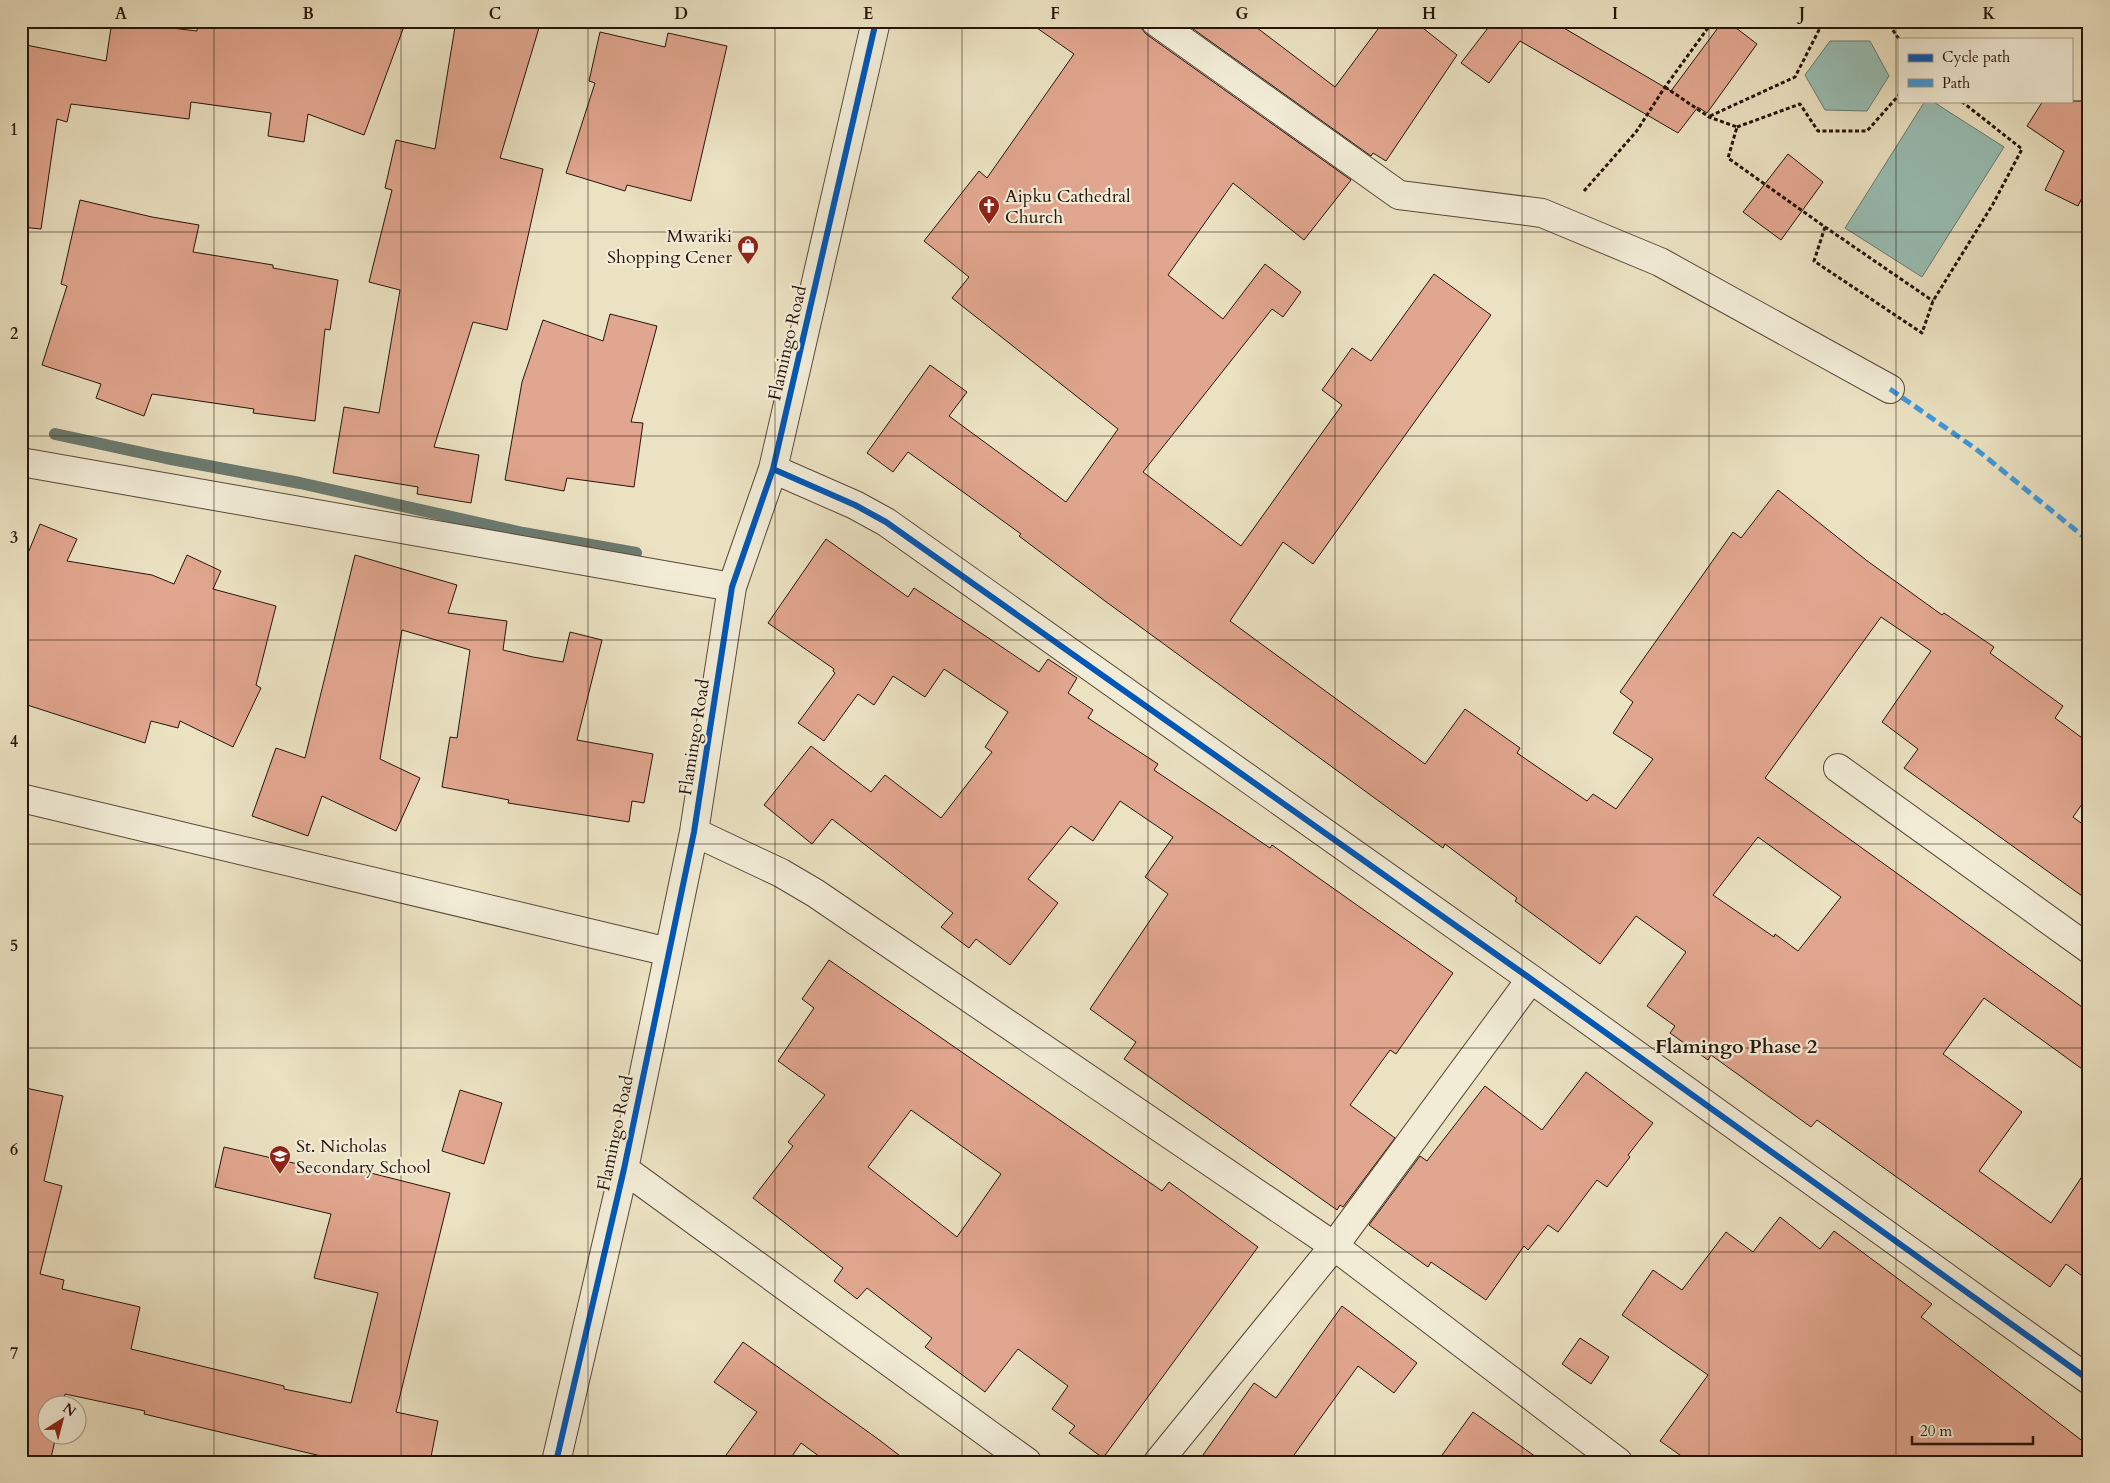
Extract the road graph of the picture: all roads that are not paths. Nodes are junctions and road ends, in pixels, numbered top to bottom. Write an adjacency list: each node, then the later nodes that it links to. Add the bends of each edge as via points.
1 (876, 21): 5 (street, Flamingo Road)
2 (1155, 21): 3 (street, via 1399,195 1542,213 1660,262)
3 (1890, 389)
4 (21, 462): 6 (street)
5 (773, 469): 6 (street, Flamingo Road); 12 (street, via 886,522)
6 (732, 587): 9 (street, Flamingo Road)
7 (1838, 768): 10 (street)
8 (21, 798): 11 (street)
9 (694, 832): 11 (street, Flamingo Road); 14 (street, via 781,872 815,893)
10 (2089, 949)
11 (669, 952): 13 (street, Flamingo Road)
12 (1531, 979): 14 (street); 15 (street)
13 (624, 1169): 16 (street, Flamingo Road); 17 (street)
14 (1334, 1246): 18 (street); 19 (street)
15 (2089, 1380)
16 (557, 1461)
17 (1027, 1462)
18 (1158, 1462)
19 (1618, 1462)

